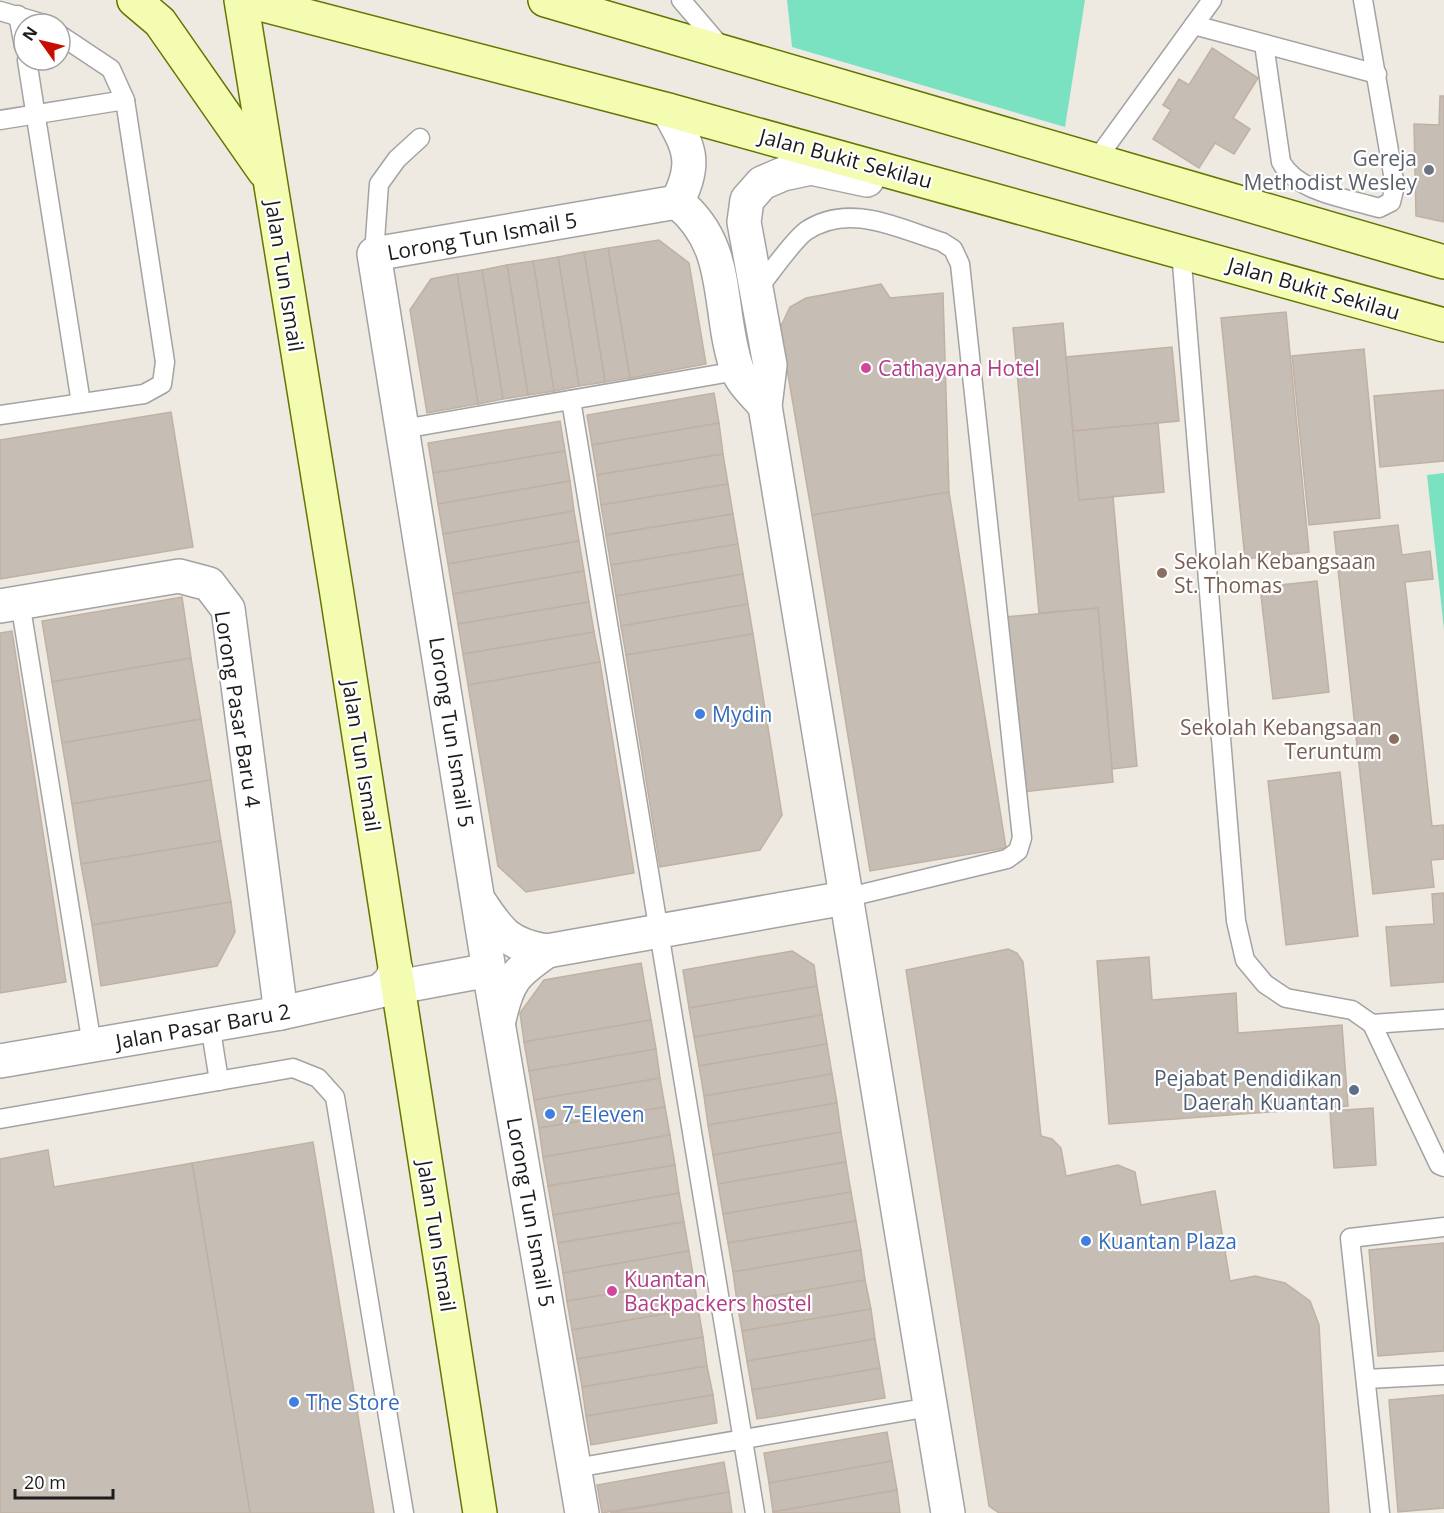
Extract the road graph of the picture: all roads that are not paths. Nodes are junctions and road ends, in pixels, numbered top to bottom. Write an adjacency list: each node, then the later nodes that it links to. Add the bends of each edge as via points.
1 (134, 0): 20 (street, via 160,22)
2 (243, 0): 14 (street, Jalan Bukit Sekilau); 20 (street, Jalan Tun Ismail)
3 (545, 0): 10 (street)
4 (681, 0): 10 (lane)
5 (1212, 0): 7 (lane)
6 (1364, 0): 12 (lane)
7 (1194, 25): 9 (lane); 18 (lane)
8 (72, 43): 13 (lane, via 111,69)
9 (1264, 44): 12 (lane); 12 (lane, via 1281,162 1288,174 1303,184 1378,208 1391,202 1395,186)
10 (726, 52): 18 (street)
11 (29, 72): 15 (lane)
12 (1377, 74)
13 (125, 100): 15 (lane); 29 (lane, via 165,362 162,384 144,394)
14 (668, 110): 19 (street, Jalan Bukit Sekilau); 21 (street, via 686,142 691,165)
15 (36, 114): 16 (lane); 29 (lane)
16 (0, 120)
17 (420, 138): 23 (lane, via 397,159 379,184)
18 (1096, 160): 24 (street)
19 (901, 173): 22 (street, Jalan Bukit Sekilau); 25 (street, via 868,180 811,168 762,183 747,200 744,222)
20 (268, 177): 39 (street, Jalan Tun Ismail)
21 (677, 202): 23 (street, Lorong Tun Ismail 5); 27 (street, via 694,216 714,248)
22 (1181, 251): 26 (street, Jalan Bukit Sekilau); 44 (lane, via 1236,921 1245,960 1265,984 1286,998 1352,1010)
23 (374, 254): 32 (street, Lorong Tun Ismail 5)
24 (1444, 262)
25 (756, 291): 30 (street, via 770,365); 34 (lane, via 805,231 829,220 856,215 942,242 953,249 960,264 1022,838 1018,851 1007,860)
26 (1444, 325)
27 (738, 371): 28 (lane); 30 (street)
28 (571, 400): 32 (lane); 36 (lane)
29 (81, 403): 31 (lane)
30 (765, 406): 34 (street)
31 (0, 415)
32 (403, 429): 35 (street, Lorong Tun Ismail 5)
33 (10, 604): 40 (street, Lorong Pasar Baru 4, via 179,576 209,584 228,609); 45 (lane)
34 (845, 898): 36 (street); 53 (street)
35 (478, 899): 37 (street, via 496,927 522,947); 38 (street, Lorong Tun Ismail 5)
36 (657, 932): 37 (street); 54 (lane)
37 (547, 951): 43 (street, via 521,970 506,989)
38 (489, 970): 39 (street); 43 (street, Lorong Tun Ismail 5)
39 (397, 979): 40 (street, Jalan Pasar Baru 2, via 380,991); 57 (street, Jalan Tun Ismail)
40 (281, 1013): 42 (street, Jalan Pasar Baru 2)
41 (1444, 1019): 44 (lane)
42 (210, 1024): 45 (street, Jalan Pasar Baru 2); 47 (lane)
43 (498, 1024): 55 (street, Lorong Tun Ismail 5)
44 (1372, 1024): 49 (lane, via 1439,1165)
45 (92, 1045): 46 (street, Jalan Pasar Baru 2)
46 (0, 1060)
47 (219, 1081): 48 (lane); 56 (lane, via 293,1068 318,1078 335,1097)
48 (0, 1119)
49 (1444, 1167)
50 (1444, 1227): 52 (lane, via 1350,1238)
51 (1444, 1375): 52 (lane)
52 (1366, 1379): 61 (lane)
53 (930, 1407): 54 (lane); 60 (street)
54 (742, 1440): 55 (lane); 59 (lane)
55 (575, 1468): 58 (street, Lorong Tun Ismail 5)
56 (404, 1513)
57 (480, 1513)
58 (582, 1513)
59 (755, 1513)
60 (948, 1513)
61 (1380, 1513)

